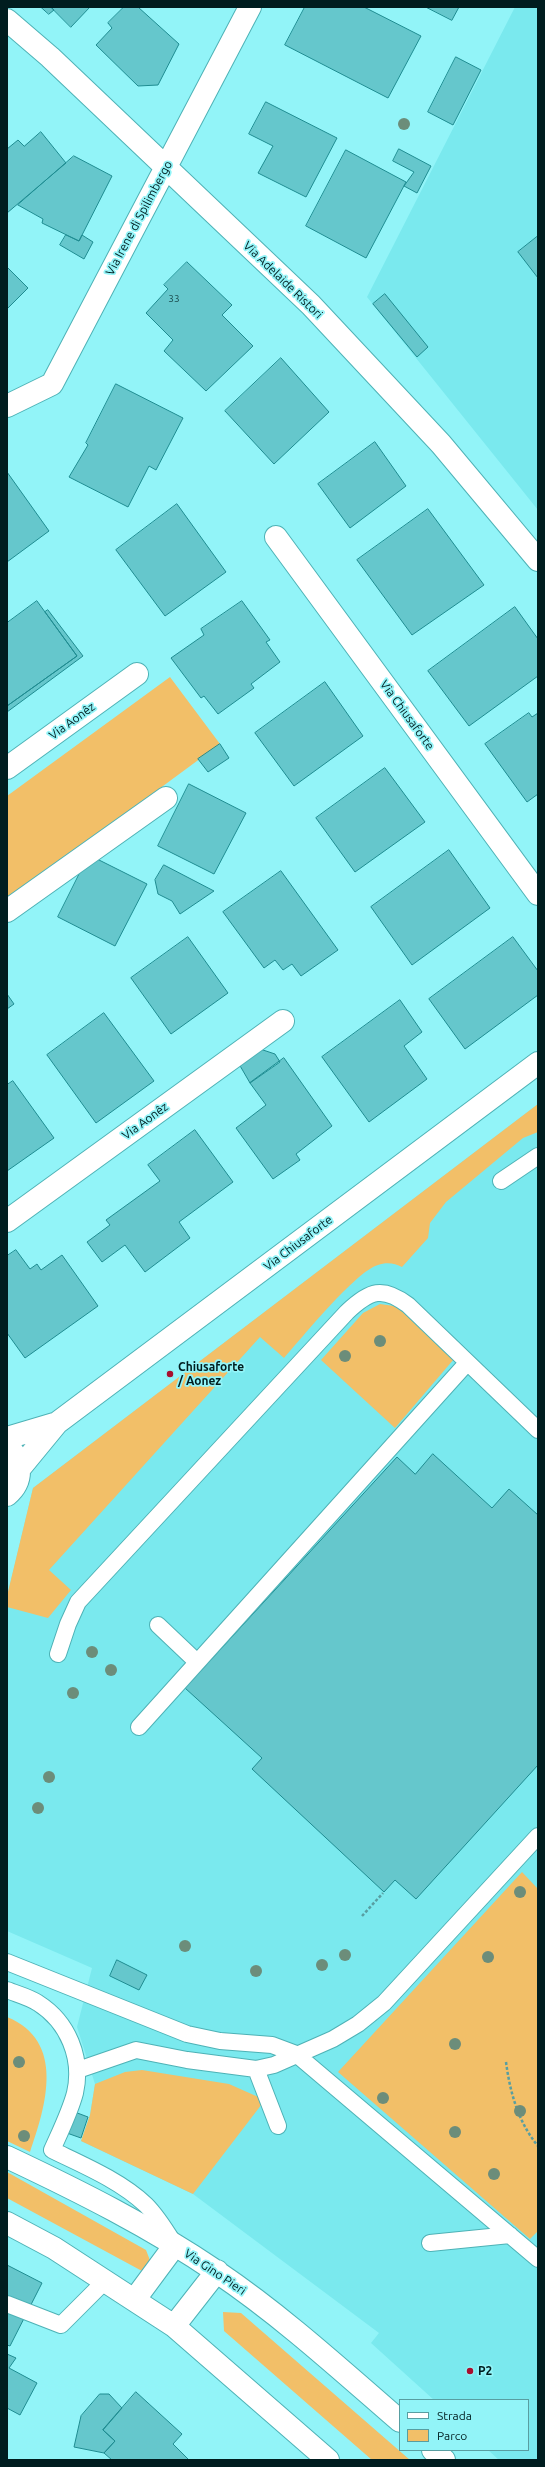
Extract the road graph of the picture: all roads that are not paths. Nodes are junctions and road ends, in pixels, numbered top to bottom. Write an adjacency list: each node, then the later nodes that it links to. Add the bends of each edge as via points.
1 (250, 7): 3 (street, Via Irene di Spilimbergo)
2 (7, 20): 3 (street, Via Adelaide Ristori, via 50,57)
3 (165, 168): 4 (street, Via Irene di Spilimbergo, via 52,384); 6 (street, Via Adelaide Ristori, via 311,305 441,444)
4 (7, 406)
5 (276, 537): 10 (street, Via Chiusaforte)
6 (538, 560)
7 (137, 674): 8 (street, Via Aonêz)
8 (7, 768)
9 (166, 798): 11 (street)
10 (538, 894)
11 (7, 911)
12 (283, 1021): 16 (street, Via Aonêz)
13 (538, 1063): 18 (street, Via Chiusaforte)
14 (538, 1156): 15 (lane)
15 (501, 1181)
16 (7, 1221)
17 (467, 1363): 19 (lane); 25 (lane, via 396,1296 387,1292 378,1293 357,1302 78,1602); 26 (lane)
18 (57, 1423): 20 (street, Via Chiusaforte); 22 (street, Via Chiusaforte)
19 (538, 1430)
20 (7, 1438)
21 (7, 1445): 22 (street, via 18,1459)
22 (20, 1468): 23 (street, Via Chiusaforte, via 17,1484)
23 (7, 1496)
24 (158, 1625): 26 (lane)
25 (58, 1654)
26 (197, 1662): 27 (lane)
27 (139, 1726)
28 (535, 1845): 31 (lane, via 384,2003 346,2032)
29 (7, 1962): 31 (lane, via 187,2034 220,2041 272,2045)
30 (7, 1990): 33 (lane, via 37,2002 52,2013 73,2044)
31 (296, 2054): 32 (lane, via 274,2065); 37 (lane)
32 (256, 2069): 33 (lane, via 136,2050); 34 (lane)
33 (78, 2070): 39 (lane, via 75,2094 52,2150 118,2185 145,2204 158,2217)
34 (278, 2126)
35 (7, 2157): 39 (street, Via Gino Pieri, via 65,2184)
36 (7, 2223): 42 (street)
37 (510, 2235): 38 (lane); 40 (lane)
38 (430, 2243)
39 (175, 2245): 41 (street, Via Gino Pieri); 43 (street)
40 (537, 2256)
41 (217, 2271): 45 (street); 46 (street, Via Gino Pieri, via 264,2305)
42 (105, 2280): 43 (street); 44 (lane, via 61,2325)
43 (135, 2299): 45 (street)
44 (7, 2304)
45 (174, 2326): 48 (street)
46 (399, 2419)
47 (434, 2451): 49 (street)
48 (328, 2460)
49 (444, 2460)

